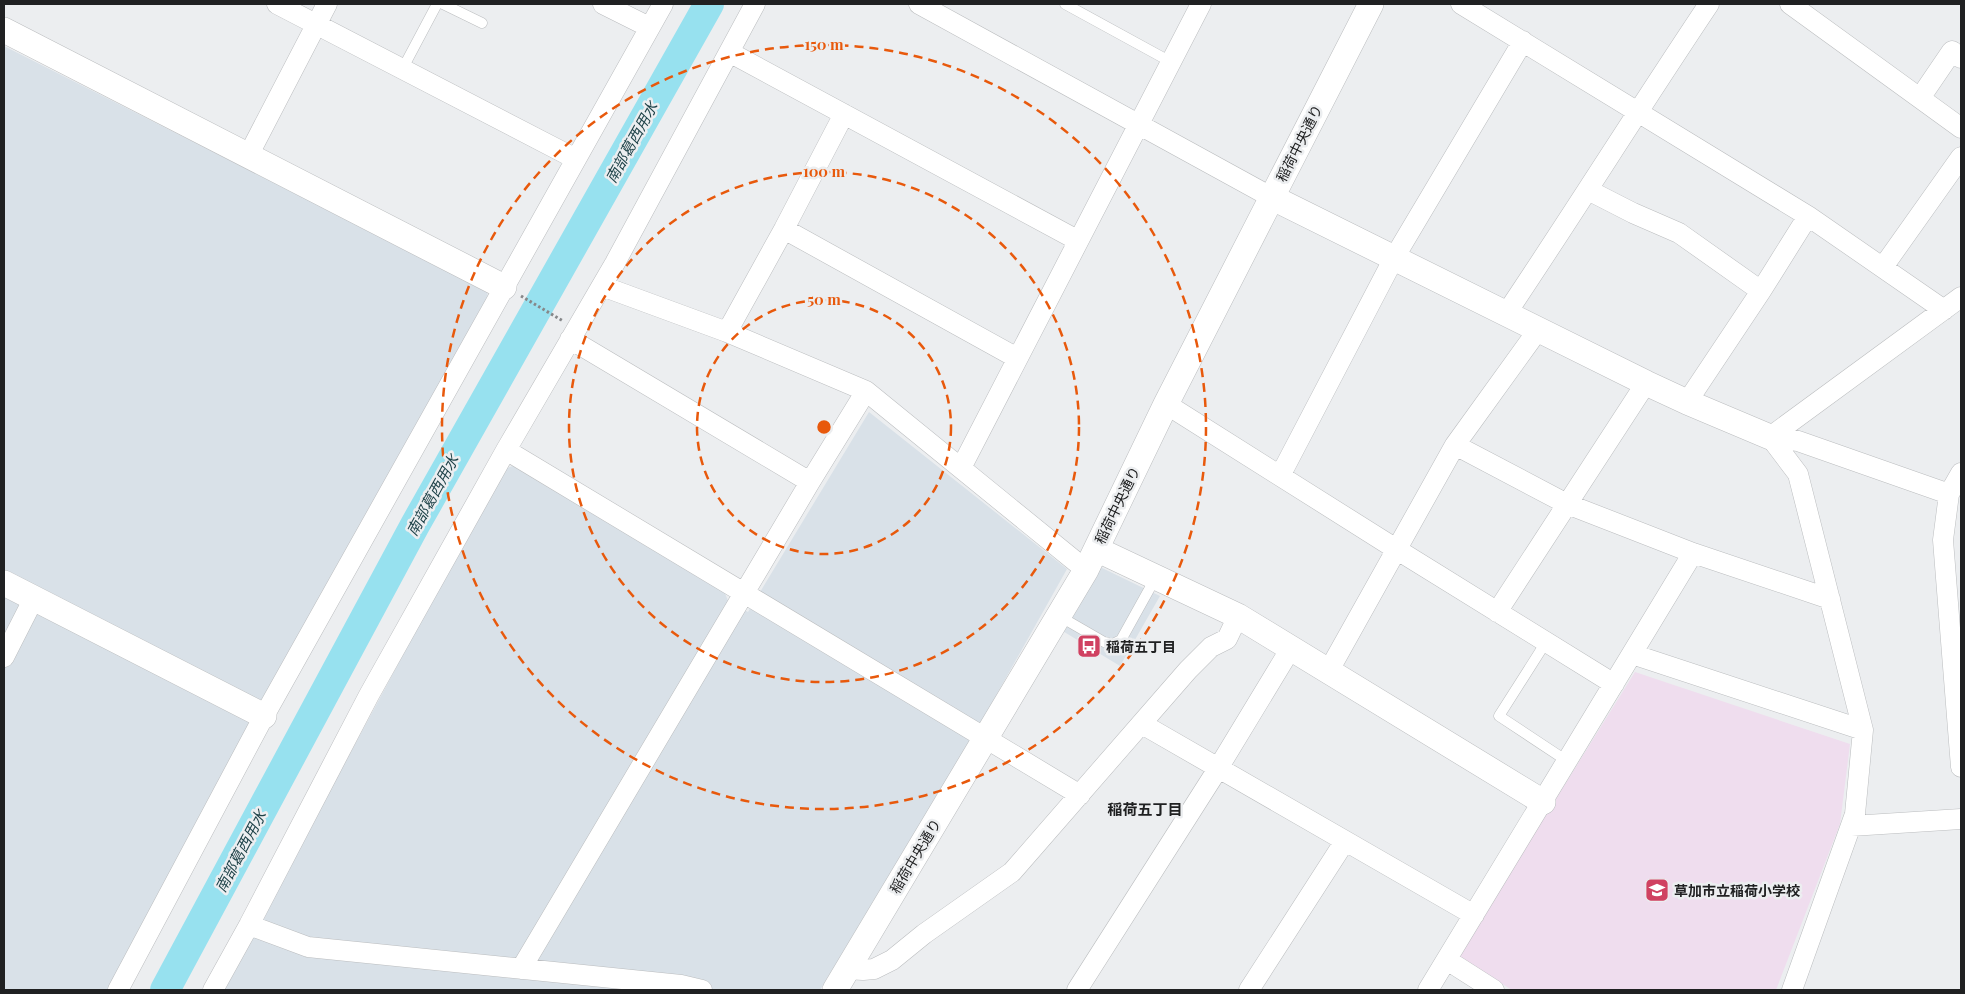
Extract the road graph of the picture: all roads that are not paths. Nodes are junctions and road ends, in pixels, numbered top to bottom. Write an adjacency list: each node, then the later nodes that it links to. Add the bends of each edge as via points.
1 (278, 4): 16 (street)
2 (327, 4): 16 (street)
3 (437, 4): 23 (lane)
4 (443, 4): 15 (lane)
5 (604, 4): 17 (street)
6 (663, 4): 17 (street)
7 (754, 4): 20 (street)
8 (918, 4): 27 (street)
9 (1065, 4): 22 (lane)
10 (1200, 4): 22 (street)
11 (1371, 4): 33 (street, 稲荷中央通り)
12 (1461, 4): 19 (street)
13 (1709, 4): 25 (street)
14 (1795, 5): 24 (street)
15 (482, 23)
16 (317, 24): 23 (street); 29 (street)
17 (649, 27): 31 (street)
18 (4, 30): 29 (street)
19 (1523, 41): 25 (street); 37 (street)
20 (729, 52): 26 (street); 39 (street)
21 (1961, 58): 24 (street, via 1952,51)
22 (1171, 62): 27 (street)
23 (402, 68): 31 (street)
24 (1920, 98): 28 (street)
25 (1637, 111): 32 (street); 34 (street)
26 (844, 114): 35 (street); 36 (street)
27 (1139, 124): 33 (street); 36 (street)
28 (1961, 128)
29 (248, 156): 40 (street)
30 (1961, 157): 38 (street)
31 (576, 159): 40 (street)
32 (1588, 190): 41 (street, via 1679,233); 44 (street)
33 (1271, 197): 37 (street); 52 (street, 稲荷中央通り)
34 (1808, 216): 38 (street); 41 (street)
35 (784, 229): 46 (street); 48 (street)
36 (1077, 240): 48 (street)
37 (1394, 258): 44 (street); 58 (street)
38 (1883, 267): 43 (street)
39 (602, 286): 46 (street); 47 (street)
40 (514, 289): 80 (street)
41 (1762, 291): 51 (street)
42 (1961, 297): 43 (street)
43 (1944, 310): 53 (street)
44 (1506, 314): 45 (street)
45 (1538, 330): 49 (street); 54 (street)
46 (727, 332): 50 (street)
47 (570, 339): 55 (street); 59 (street)
48 (1017, 358): 56 (street)
49 (1646, 383): 51 (street); 61 (street)
50 (866, 391): 56 (street); 59 (street)
51 (1687, 402): 53 (street)
52 (1166, 404): 58 (street); 64 (street, 稲荷中央通り)
53 (1770, 437): 60 (street, via 1798,441); 69 (street, via 1798,474)
54 (1455, 445): 61 (street); 62 (street)
55 (506, 450): 67 (street); 93 (street, via 369,695)
56 (961, 468): 64 (street)
57 (1961, 472): 60 (street)
58 (1280, 476): 62 (street)
59 (810, 482): 67 (street)
60 (1949, 494): 70 (street, via 1943,540)
61 (1567, 504): 63 (street); 71 (street)
62 (1396, 549): 71 (street); 78 (street)
63 (1693, 553): 69 (street); 76 (street)
64 (1091, 559): 65 (street); 72 (street, 稲荷中央通り)
65 (1156, 577): 72 (lane, via 1121,640 1113,644); 73 (street)
66 (4, 583): 68 (street)
67 (744, 593): 83 (street); 95 (street)
68 (34, 598): 77 (street); 80 (street)
69 (1830, 599): 82 (street)
70 (1955, 607): 85 (street)
71 (1497, 612): 74 (street)
72 (1058, 616): 83 (street, 稲荷中央通り)
73 (1238, 616): 75 (street); 81 (street, via 1227,639 1211,647)
74 (1546, 642): 79 (street); 84 (lane, via 1499,716)
75 (1291, 648): 78 (street); 86 (street)
76 (1632, 654): 79 (street); 82 (street)
77 (4, 657)
78 (1328, 672): 88 (street)
79 (1614, 684): 84 (street)
80 (264, 716): 97 (street)
81 (1142, 724): 86 (street); 87 (street)
82 (1863, 730): 90 (street)
83 (986, 738): 87 (street); 96 (street, 稲荷中央通り)
84 (1567, 761): 88 (street)
85 (1961, 767)
86 (1218, 768): 91 (street); 101 (street)
87 (1080, 795): 96 (street, via 1012,872 892,960 874,969)
88 (1543, 802): 92 (street)
89 (1961, 819): 90 (street)
90 (1851, 826): 105 (street)
91 (1345, 841): 92 (street); 102 (street)
92 (1474, 915): 94 (street)
93 (249, 925): 95 (street, via 308,947); 98 (street)
94 (1447, 960): 103 (street); 104 (street)
95 (521, 969): 99 (street, via 681,985)
96 (847, 969): 100 (street, 稲荷中央通り)
97 (118, 990)
98 (214, 990)
99 (702, 990)
100 (834, 990)
101 (1077, 990)
102 (1248, 990)
103 (1428, 990)
104 (1494, 990)
105 (1792, 990)

